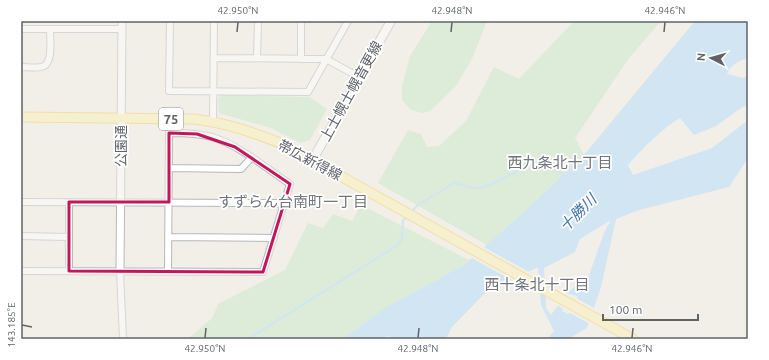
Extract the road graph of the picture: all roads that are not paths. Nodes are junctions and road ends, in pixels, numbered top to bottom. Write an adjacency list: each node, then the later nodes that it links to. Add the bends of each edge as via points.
1 (45, 21): 10 (street)
2 (122, 21): 11 (street, 公園通)
3 (170, 21): 18 (street, via 169,91)
4 (214, 21): 12 (street)
5 (258, 21): 13 (street)
6 (301, 21): 14 (street)
7 (348, 21): 15 (street)
8 (390, 21): 17 (main road, 上士幌士幌音更線)
9 (21, 29): 10 (street)
10 (47, 29): 11 (street); 16 (street, via 50,61 46,66 39,68)
11 (122, 29): 20 (street, 公園通)
12 (214, 58): 13 (street); 18 (street)
13 (257, 58): 14 (street)
14 (301, 59): 15 (street)
15 (326, 59): 17 (street); 18 (street, via 308,92)
16 (21, 67)
17 (358, 77): 23 (main road, 上士幌士幌音更線)
18 (213, 92): 21 (street)
19 (21, 117): 20 (main road, 帯広新得線 / 75)
20 (121, 119): 21 (main road, 帯広新得線 / 75, via 193,119); 27 (street, 公園通)
21 (213, 122): 23 (main road, 帯広新得線 / 75, via 248,130 285,145)
22 (251, 158): 24 (street, via 241,169); 24 (street, via 235,147 212,137 169,133); 29 (street, via 290,184)
23 (312, 161): 39 (main road, 帯広新得線 / 75)
24 (169, 168): 28 (street)
25 (21, 202): 26 (street)
26 (69, 202): 27 (street); 31 (street)
27 (121, 202): 28 (street); 36 (street, 公園通)
28 (169, 202): 29 (street); 32 (street)
29 (284, 205): 33 (street)
30 (21, 236): 31 (street)
31 (68, 237): 35 (street)
32 (168, 237): 33 (street); 37 (street)
33 (274, 238): 37 (street, via 263,272)
34 (21, 271): 35 (street)
35 (68, 271): 36 (street)
36 (120, 271): 37 (street); 38 (street)
37 (168, 271)
38 (123, 339)
39 (633, 339)

